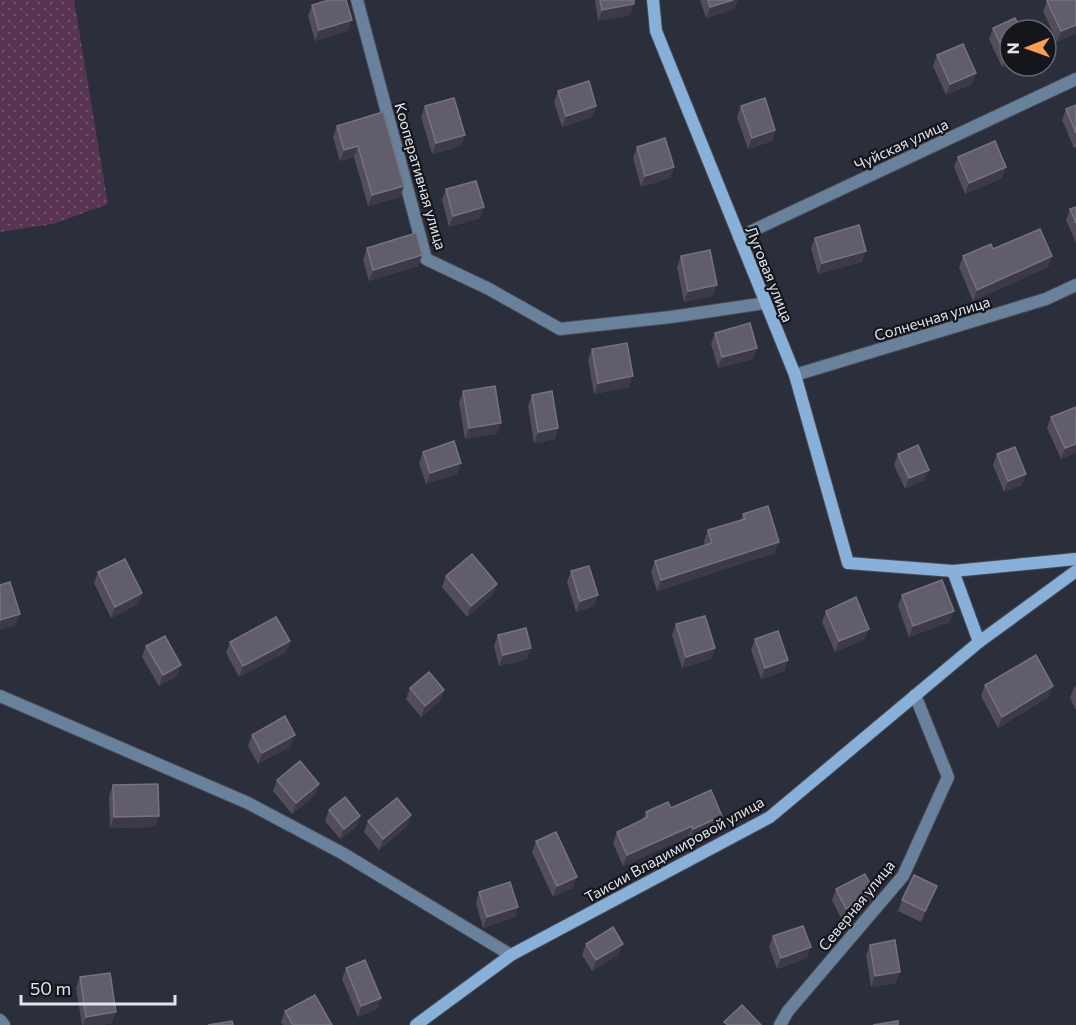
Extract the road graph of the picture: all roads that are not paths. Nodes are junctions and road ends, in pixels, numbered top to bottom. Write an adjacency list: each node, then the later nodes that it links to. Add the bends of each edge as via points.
1 (357, 0): 6 (street, Кооперативная улица, via 426,259 560,329)
2 (653, 0): 4 (street, Луговая улица, via 656,31)
3 (1076, 79): 4 (street, Чуйская улица)
4 (739, 237): 6 (street, Луговая улица)
5 (1076, 285): 7 (street, Солнечная улица, via 1046,299)
6 (766, 303): 7 (street, Луговая улица)
7 (795, 375): 9 (street, Луговая улица, via 848,563)
8 (1076, 559): 9 (street)
9 (953, 571): 11 (street)
10 (1076, 571): 11 (street, Таисии Владимировой улица)
11 (979, 642): 12 (street, Таисии Владимировой улица)
12 (915, 695): 14 (street, Таисии Владимировой улица, via 770,817); 18 (street, Северная улица, via 948,777 903,876)
13 (0, 696): 14 (street, via 248,803 342,853)
14 (511, 955): 17 (street, Таисии Владимировой улица)
15 (0, 1020): 16 (street)
16 (4, 1025)
17 (416, 1025)
18 (780, 1025)

